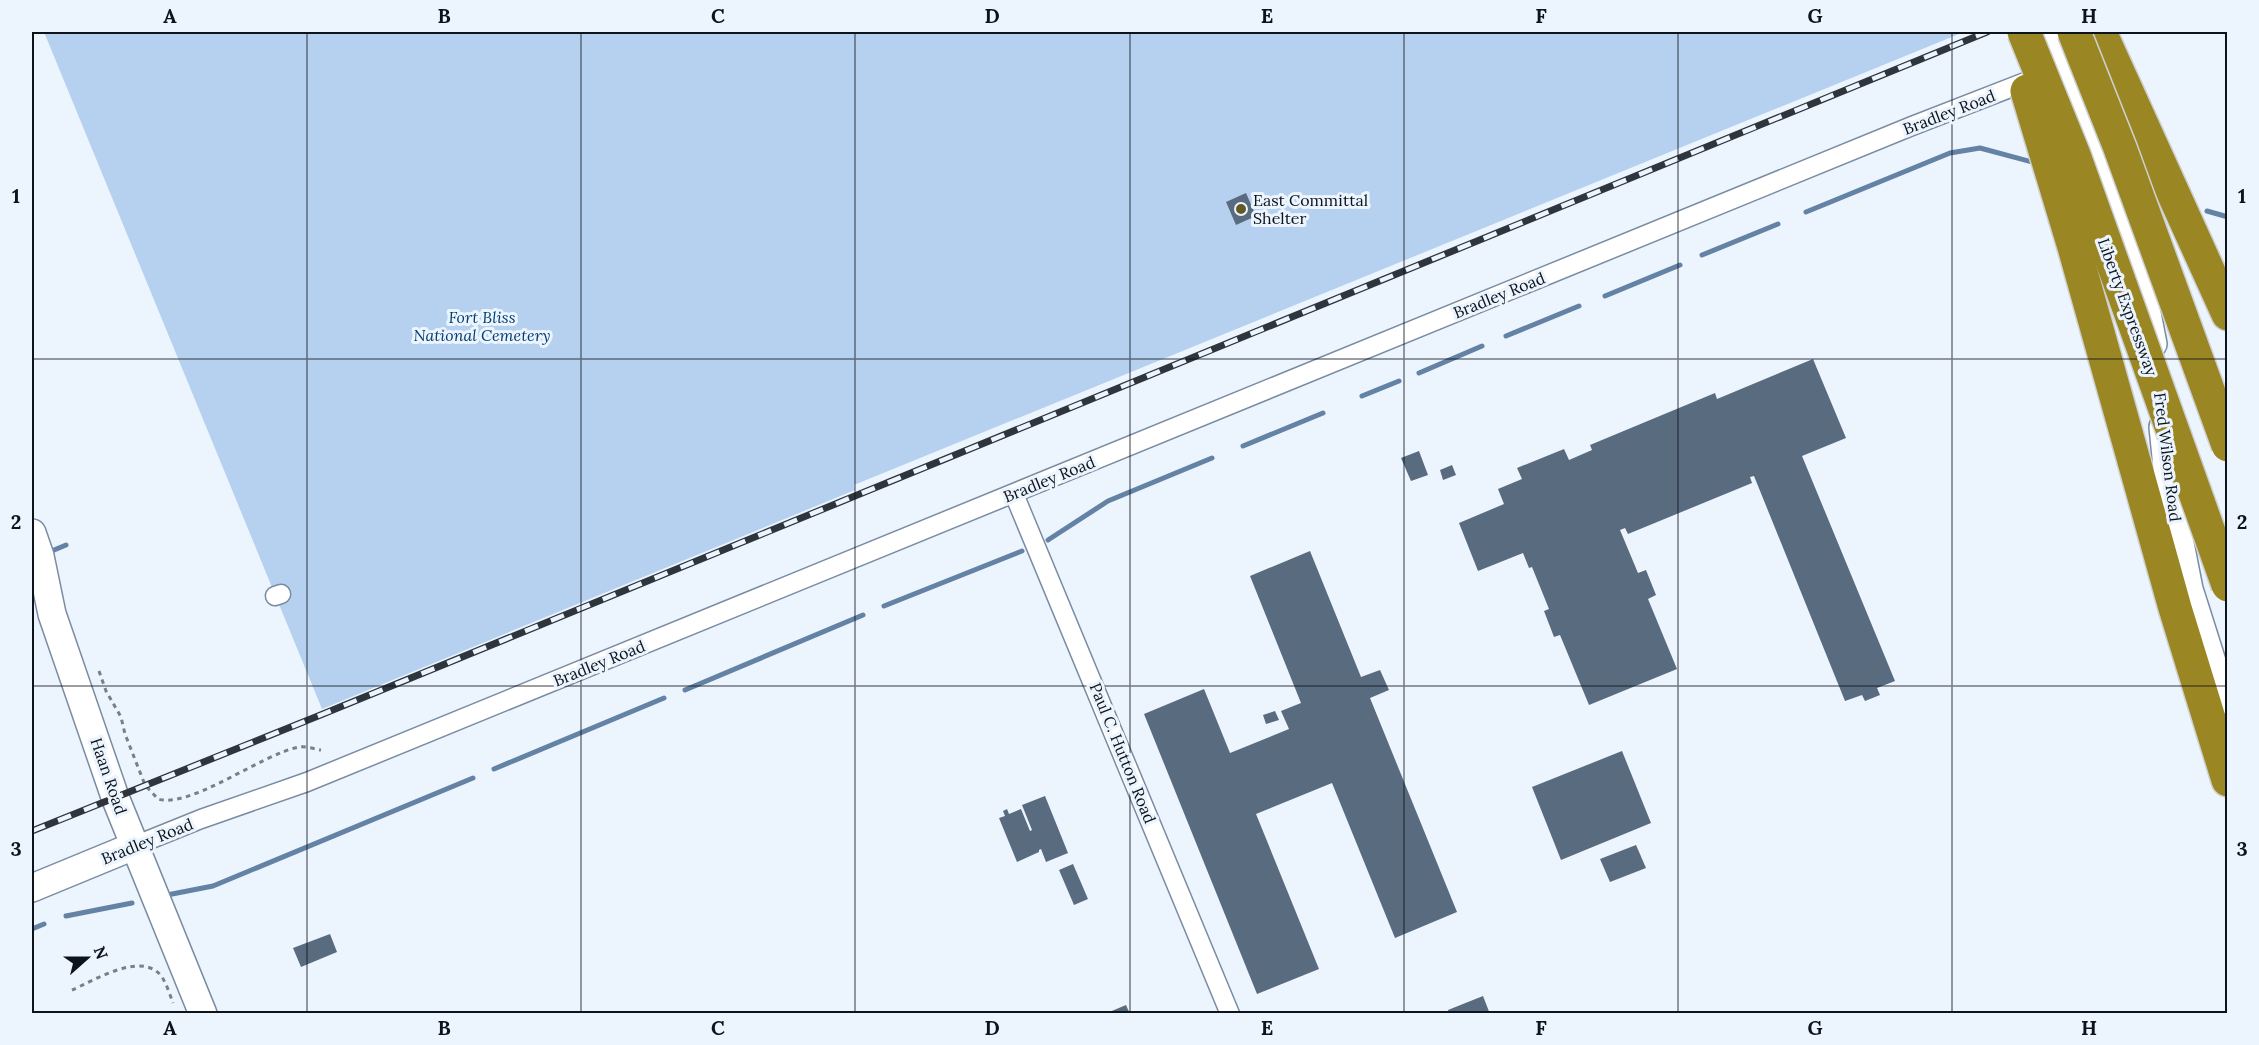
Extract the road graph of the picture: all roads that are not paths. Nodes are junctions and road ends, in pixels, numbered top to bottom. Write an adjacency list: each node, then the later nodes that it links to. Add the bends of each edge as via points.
1 (2009, 32): 15 (highway, bridge)
2 (2024, 32): 13 (highway, Liberty Expressway, bridge, via 2074,155)
3 (2053, 32): 6 (main road, Fred Wilson Road)
4 (2074, 32): 10 (highway, bridge)
5 (2100, 32): 8 (highway)
6 (2066, 66): 7 (main road, Fred Wilson Road); 11 (street, Bradley Road)
7 (2116, 200): 9 (main road, Fred Wilson Road, via 2159,300); 14 (main road, Fred Wilson Road, via 2144,298 2157,365 2169,486 2189,589)
8 (2228, 314)
9 (2228, 434)
10 (2228, 445)
11 (1014, 494): 16 (street, Bradley Road, via 307,782); 19 (street, Paul C. Hutton Road)
12 (32, 533): 16 (main road, Haan Road, via 52,614)
13 (2228, 585)
14 (2228, 712)
15 (2228, 780)
16 (134, 846): 17 (main road, Bradley Road); 18 (main road, Haan Road)
17 (32, 888)
18 (203, 1014)
19 (1230, 1014)

